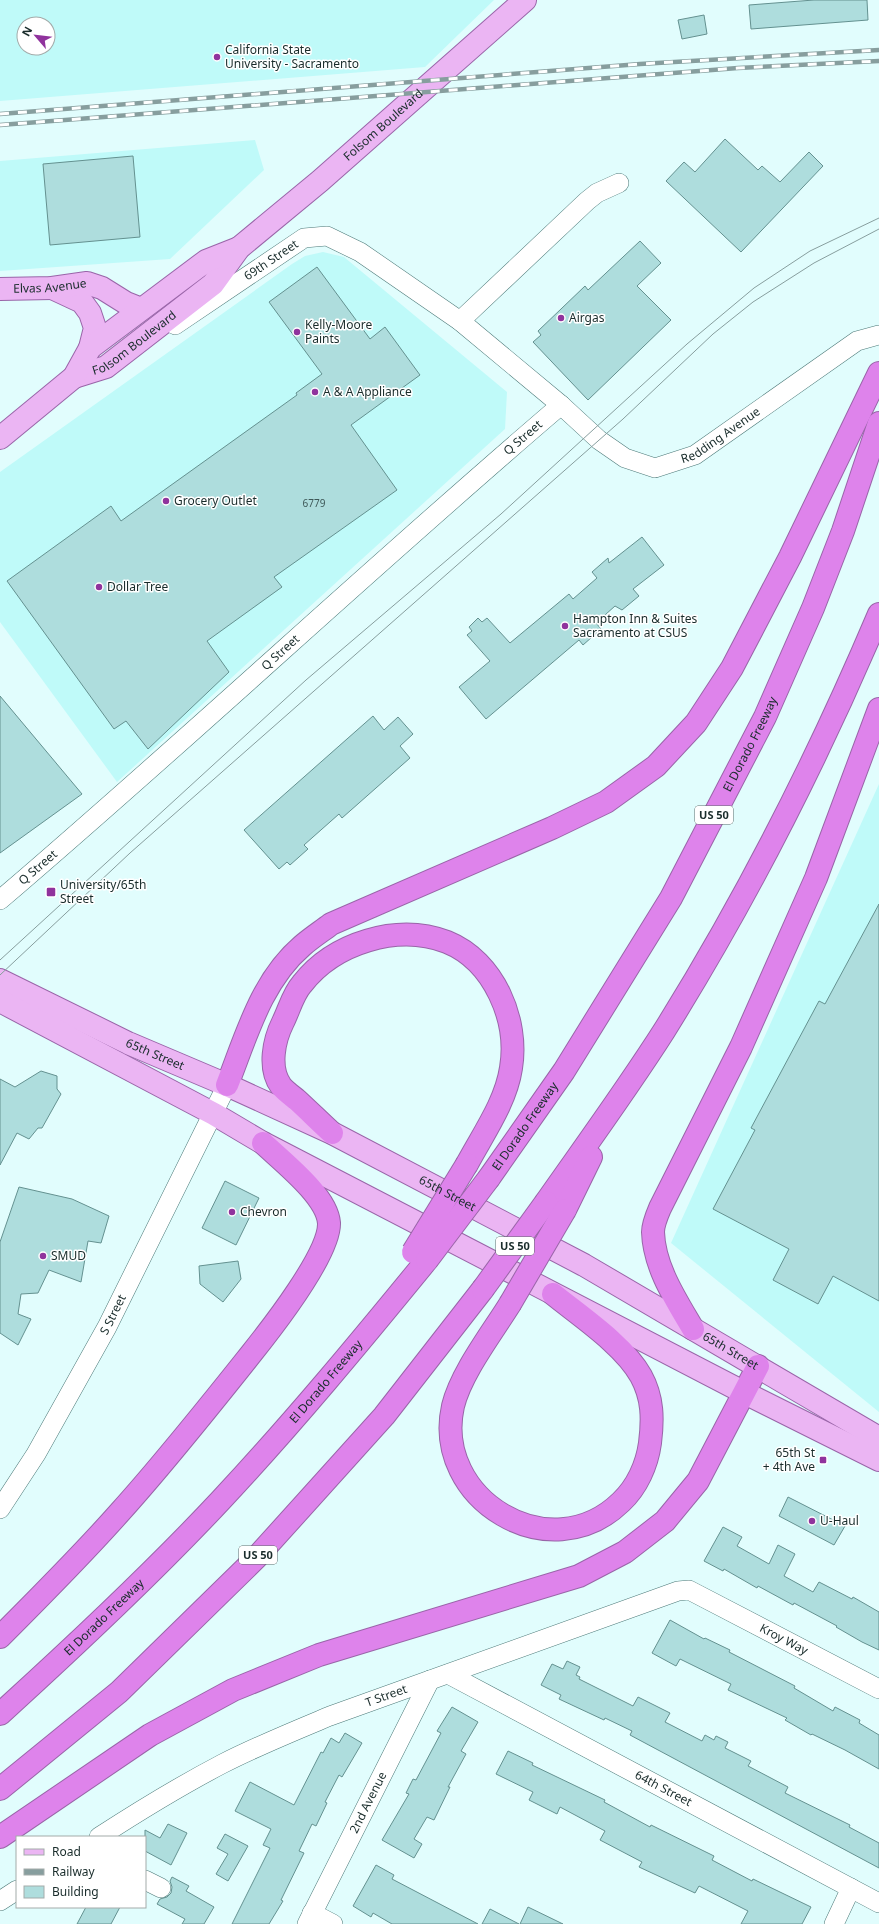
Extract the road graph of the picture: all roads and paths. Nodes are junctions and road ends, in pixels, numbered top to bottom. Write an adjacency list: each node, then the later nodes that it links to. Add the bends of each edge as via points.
1 (525, 0): 3 (main road, Folsom Boulevard, via 320,181)
2 (619, 183): 7 (street, via 587,201)
3 (239, 248): 6 (main road, Folsom Boulevard, via 206,261); 10 (main road, Folsom Boulevard, via 213,284)
4 (52, 288): 5 (main road, Elvas Avenue); 6 (main road, Elvas Avenue, via 87,283 102,288); 9 (main road, via 82,302 90,313 95,328)
5 (0, 289)
6 (141, 309): 9 (main road, Folsom Boulevard)
7 (460, 321): 10 (street, 69th Street, via 360,252 327,236 304,238 165,332); 13 (street, 69th Street)
8 (879, 335): 13 (street, Redding Avenue, via 857,341 695,455 655,468 626,458 599,440)
9 (90, 348): 12 (main road, Folsom Boulevard)
10 (106, 367): 12 (main road, Folsom Boulevard)
11 (879, 373): 14 (highway)
12 (74, 377): 15 (main road, Folsom Boulevard)
13 (560, 405): 18 (street, Q Street)
14 (870, 417): 21 (highway, via 790,557 732,668 696,723 656,766 606,802 331,924 301,946 276,974 257,1007); 26 (highway, El Dorado Freeway / US 50, bridge, via 843,532 813,608 765,718 671,898 564,1071 489,1178)
15 (0, 438)
16 (879, 614): 25 (highway, US 50, via 826,734 752,879 699,973)
17 (879, 709): 28 (highway, via 816,878 741,1047 660,1208 653,1231 658,1261)
18 (0, 900)
19 (0, 980): 21 (main road, 65th Street, via 128,1043)
20 (0, 1001): 22 (main road, 65th Street)
21 (227, 1085): 22 (street, S Street); 23 (main road, 65th Street)
22 (214, 1114): 24 (main road, 65th Street); 33 (street, S Street, via 87,1364 36,1454)
23 (332, 1133): 26 (highway, bridge, via 281,1086 275,1069 277,1034 301,985 332,956 355,944 372,939 397,935 423,936 440,940 462,951 481,967 496,988 507,1010 513,1052 507,1085 501,1100); 28 (main road, 65th Street, via 584,1265)
24 (263, 1143): 27 (main road, 65th Street); 35 (highway, via 318,1197 326,1209 329,1223 325,1242 307,1276 279,1319 191,1431 115,1518)
25 (555, 1206): 27 (highway, bridge, via 510,1304 464,1380 451,1423 457,1461 472,1489 494,1510 528,1527 567,1530 589,1525 610,1514 635,1485 649,1450 652,1404 641,1376 632,1363 616,1346); 40 (highway, US 50, bridge, via 483,1289 384,1416 256,1558 119,1692)
26 (420, 1256): 39 (highway, El Dorado Freeway / US 50, via 336,1371 220,1501 97,1625)
27 (553, 1294): 30 (main road, 65th Street)
28 (693, 1329): 29 (main road, 65th Street)
29 (758, 1366): 30 (highway); 31 (main road, 65th Street)
30 (745, 1394): 32 (main road, 65th Street); 42 (highway, via 698,1481 665,1521 625,1552 579,1576 319,1655 233,1690 150,1735)
31 (879, 1438)
32 (879, 1460)
33 (0, 1509)
34 (689, 1590): 36 (street, T Street, via 678,1590); 38 (street, Kroy Way)
35 (0, 1637)
36 (448, 1674): 37 (street, T Street); 43 (street, 64th Street)
37 (430, 1680): 41 (street, T Street, via 330,1716 236,1758 154,1802); 47 (street, 2nd Avenue)
38 (879, 1689)
39 (0, 1714)
40 (0, 1789)
41 (101, 1836)
42 (0, 1837)
43 (851, 1888): 46 (street, 64th Street); 49 (street)
44 (16, 1891): 45 (street)
45 (0, 1901)
46 (879, 1903)
47 (310, 1918): 48 (street)
48 (333, 1924)
49 (834, 1924)

